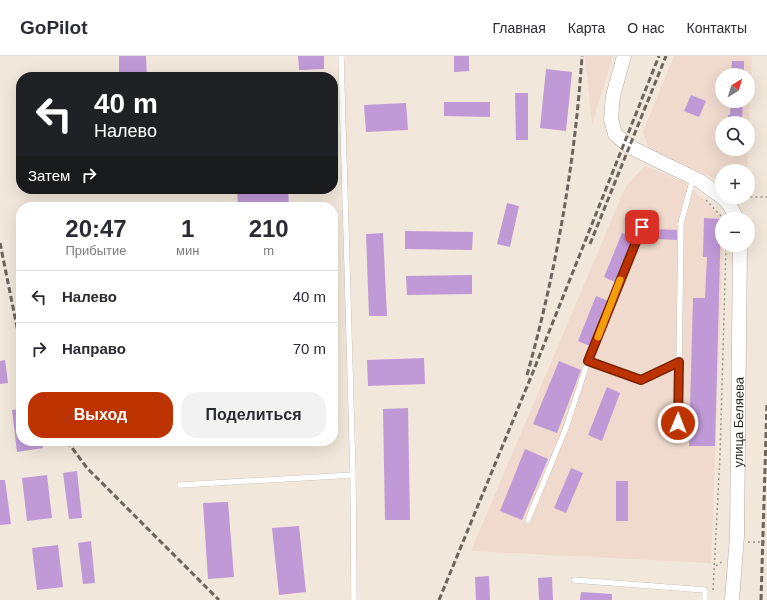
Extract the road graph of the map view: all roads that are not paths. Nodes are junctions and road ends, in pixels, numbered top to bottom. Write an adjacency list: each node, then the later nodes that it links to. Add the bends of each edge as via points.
1 (341, 56): 10 (lane)
2 (624, 56): 3 (street, via 613,96 611,119 615,134 630,147)
3 (693, 178): 4 (street); 8 (lane, via 681,222)
4 (715, 192)
5 (642, 227): 7 (lane)
6 (740, 252): 16 (street, улица Беляева, via 737,536)
7 (588, 361): 8 (lane, via 641,380); 12 (lane, via 566,428)
8 (679, 362): 9 (lane)
9 (678, 438)
10 (353, 475): 11 (lane); 14 (lane)
11 (180, 485)
12 (528, 520)
13 (574, 580): 15 (lane, via 706,590)
14 (354, 600)
15 (705, 600)
16 (732, 600)

